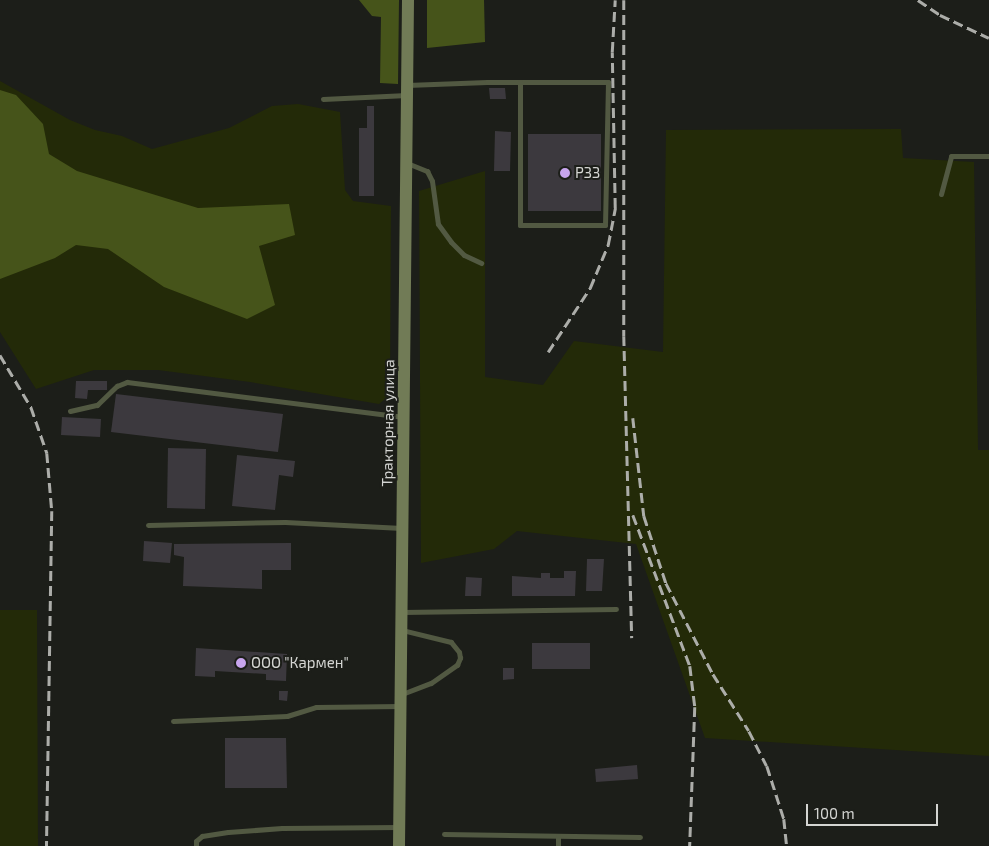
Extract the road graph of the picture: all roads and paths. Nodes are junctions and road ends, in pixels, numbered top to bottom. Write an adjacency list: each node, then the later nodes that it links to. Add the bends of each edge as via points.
1 (408, 0): 3 (main road, Тракторная улица)
2 (520, 82): 2 (lane, via 608,82 605,225 520,225); 3 (lane)
3 (407, 90): 4 (lane); 6 (main road, Тракторная улица)
4 (323, 98)
5 (989, 156): 7 (lane, via 951,156)
6 (406, 162): 8 (lane, via 427,171 432,181 438,224 451,242 464,255); 10 (main road, Тракторная улица)
7 (941, 194)
8 (481, 263)
9 (70, 411): 10 (lane, via 97,405 116,386 127,382)
10 (404, 417): 12 (main road, Тракторная улица)
11 (148, 525): 12 (lane, via 286,522)
12 (402, 528): 14 (main road, Тракторная улица)
13 (616, 610): 14 (lane)
14 (402, 612): 15 (main road, Тракторная улица)
15 (402, 630): 16 (main road, Тракторная улица); 16 (lane, via 451,642 460,658 457,665)
16 (401, 700): 17 (lane, via 316,707 287,716); 18 (main road, Тракторная улица)
17 (173, 721)
18 (399, 827): 22 (lane, via 228,832 202,836 196,840); 23 (main road, Тракторная улица)
19 (444, 834): 20 (lane)
20 (558, 836): 21 (lane); 24 (lane)
21 (640, 837)
22 (196, 846)
23 (399, 846)
24 (558, 846)

